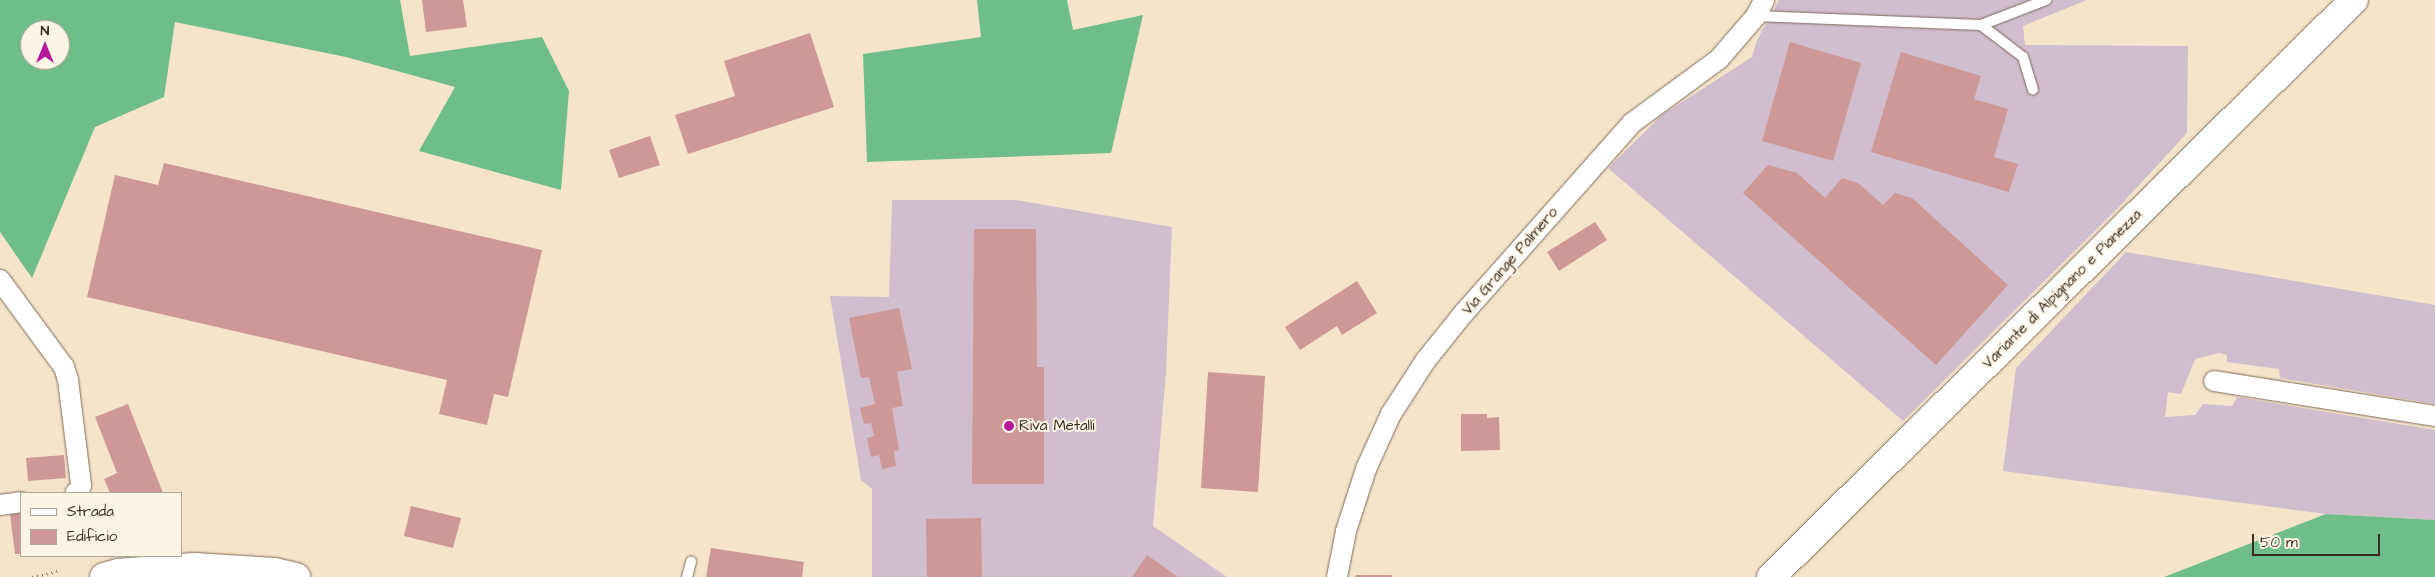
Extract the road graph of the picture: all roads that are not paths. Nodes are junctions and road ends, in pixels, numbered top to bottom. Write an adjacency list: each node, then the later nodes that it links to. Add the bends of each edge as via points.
1 (2046, 0): 4 (lane)
2 (2354, 0): 17 (main road, Variante di Alpignano e Pianezza)
3 (1760, 8): 4 (lane); 16 (street, Via Grange Palmero, via 1720,59 1632,123 1426,360 1391,414 1366,470 1346,531)
4 (1981, 25): 5 (lane, via 2023,57)
5 (2033, 90)
6 (0, 280): 9 (street, via 64,367 81,485)
7 (2214, 381): 8 (street)
8 (2435, 416)
9 (77, 492)
10 (20, 502): 11 (street)
11 (0, 505)
12 (691, 562): 15 (lane)
13 (104, 577): 14 (main road, via 194,567 274,572)
14 (296, 577)
15 (687, 577)
16 (1337, 577)
17 (1771, 577)

